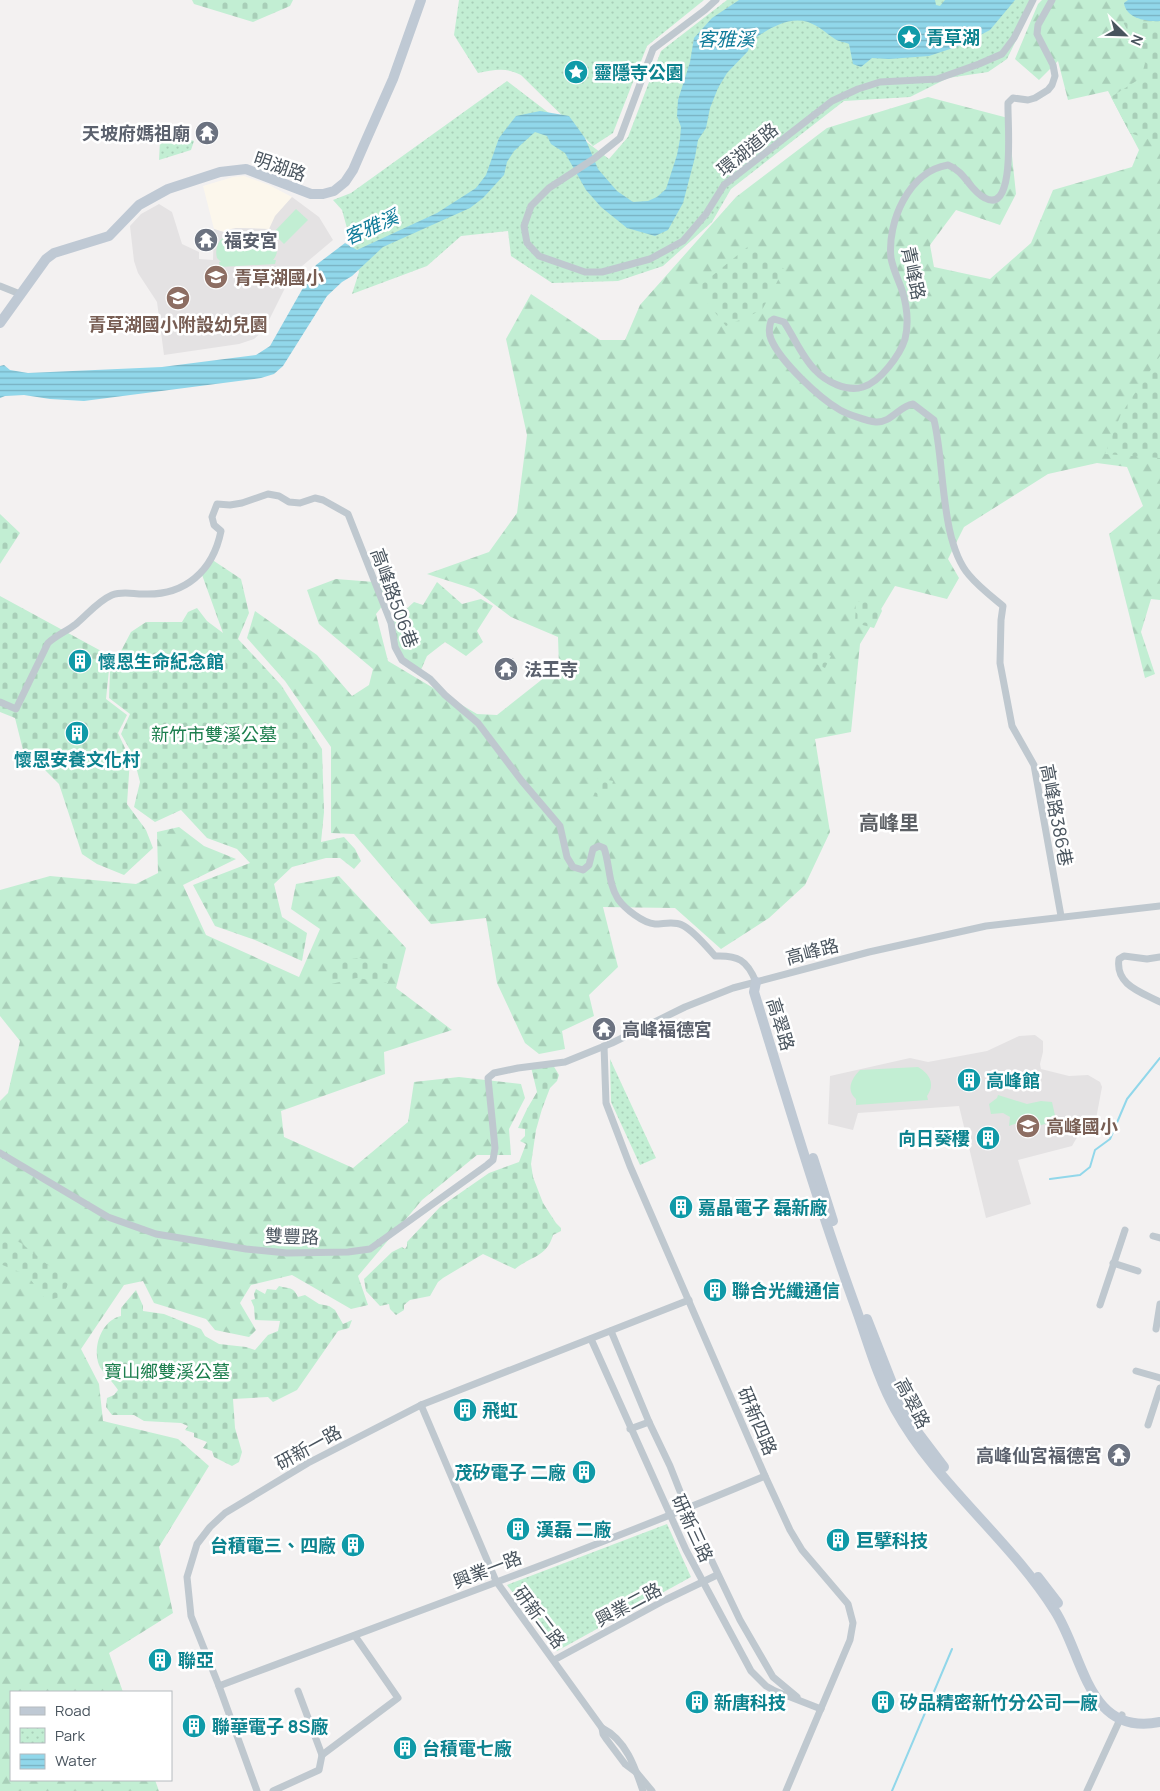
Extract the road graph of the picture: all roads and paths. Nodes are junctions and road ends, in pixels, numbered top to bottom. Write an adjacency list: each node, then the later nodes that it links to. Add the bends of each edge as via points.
1 (421, 0): 6 (street, 明湖路, via 364,147 345,182 334,191 311,194 246,169 220,172 168,189 139,204 109,236 54,253)
2 (716, 0): 3 (street, 環湖道路, via 653,49 620,138 596,158 549,188 531,206 524,226 527,243 539,256 585,272 602,272 650,259 683,241 706,214 724,185 832,101 880,82 937,79 1002,54)
3 (1033, 0)
4 (1052, 0): 8 (street, 青峰路, via 1038,25 1037,34 1055,76 1048,90 1035,98 1013,98 1008,102 1009,165 1002,195 993,201 988,200 972,188 963,174 948,165 935,168 902,202 892,233 891,249 907,318 901,349 886,370 863,387 839,386 816,371 784,322 774,319 768,328 778,352 810,386 840,410 879,422 912,404 934,420)
5 (0, 286): 6 (street)
6 (20, 294): 7 (street, 明湖路)
7 (0, 323)
8 (951, 534): 11 (street, 高峰路386巷, via 957,555 968,574 1003,606 1000,663 1012,726 1034,765)
9 (0, 702): 13 (street, 高峰路506巷, via 16,709 48,643 113,594 174,591 207,567 218,547 221,531 214,525 212,517 217,504 242,503 268,494 300,503 315,498 323,500 348,514 391,623 402,660 430,679 478,723 560,826 573,867 583,870 589,865 594,849 604,848 608,877 618,899 626,907 654,924 683,925 715,956 731,956 743,961)
10 (1160, 906): 11 (street, 高峰路)
11 (1061, 916): 13 (street, 高峰路, via 986,926)
12 (1160, 957): 14 (street, via 1124,956 1118,959 1123,981)
13 (756, 982): 15 (street, 高峰路, via 685,1006); 47 (street, 高翠路, via 843,1256 901,1406 945,1469 1049,1590 1068,1621 1100,1694)
14 (1160, 1002)
15 (604, 1046): 16 (street, 高峰路, via 565,1062 518,1068 494,1073); 21 (street, 研新四路, via 606,1103)
16 (488, 1078): 17 (street, 雙豐路, via 495,1148 493,1160 370,1249 287,1253 156,1234 108,1217)
17 (0, 1153)
18 (1125, 1230): 19 (street)
19 (1113, 1263): 20 (street); 23 (street)
20 (1138, 1272)
21 (689, 1300): 25 (street, 研新一路); 34 (street, 研新四路)
22 (1160, 1304): 24 (street)
23 (1100, 1305)
24 (1156, 1329)
25 (611, 1331): 26 (street, 研新一路); 31 (street, 研新三路)
26 (591, 1339): 30 (street, 研新一路); 33 (street, 研新三路)
27 (1136, 1371): 28 (street)
28 (1160, 1378)
29 (1160, 1388): 32 (street)
30 (421, 1405): 38 (street, 研新二路); 42 (street, 研新一路, via 308,1463 225,1512 197,1544 187,1577 188,1597 191,1616)
31 (649, 1422): 33 (street); 35 (street, 研新三路)
32 (1148, 1426)
33 (630, 1428): 36 (street, 研新三路)
34 (765, 1476): 35 (street, 興業一路); 45 (street, 研新四路, via 802,1550 848,1604 852,1623 850,1640)
35 (686, 1509): 36 (street, 興業一路); 37 (street, 研新三路)
36 (670, 1515): 38 (street, 興業一路); 39 (street, 研新三路)
37 (717, 1574): 39 (street, 興業二路); 44 (street, 研新三路, via 773,1677)
38 (496, 1582): 40 (street, 興業一路); 41 (street, 研新二路)
39 (702, 1582): 41 (street, 興業二路); 44 (street, 研新三路, via 751,1671 775,1692)
40 (355, 1636): 42 (street, 興業一路); 49 (street, via 398,1698)
41 (554, 1660): 50 (street, 研新二路, via 624,1764)
42 (219, 1686): 51 (street, 研新一路)
43 (298, 1691): 49 (street)
44 (801, 1700): 45 (street, 研新三路)
45 (821, 1709): 55 (street, 研新四路)
46 (1160, 1716): 47 (street, via 1149,1719)
47 (1120, 1717): 48 (street, 高翠路, via 1136,1724); 56 (street)
48 (1160, 1722)
49 (322, 1755): 52 (street, via 320,1770)
50 (637, 1773): 53 (street, 研新二路); 54 (street, 研新二路)
51 (256, 1791)
52 (272, 1791)
53 (643, 1791)
54 (652, 1791)
55 (786, 1791)
56 (1087, 1791)

